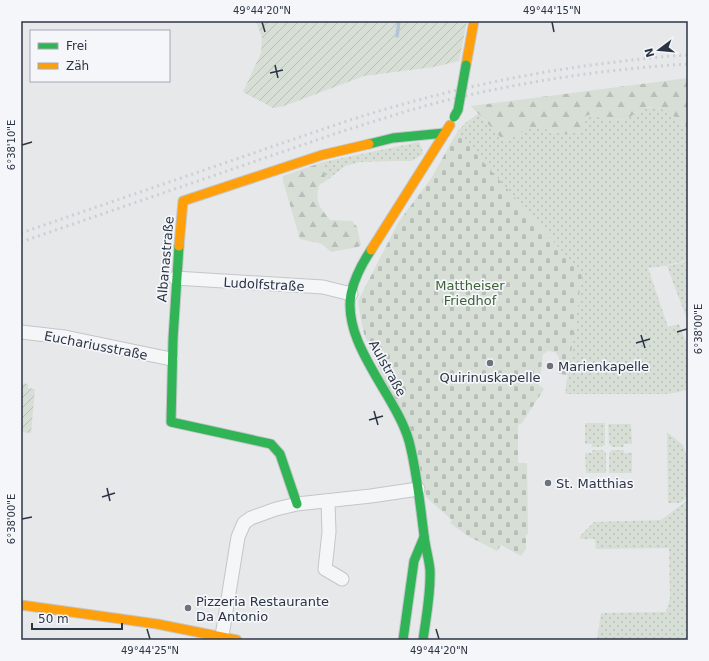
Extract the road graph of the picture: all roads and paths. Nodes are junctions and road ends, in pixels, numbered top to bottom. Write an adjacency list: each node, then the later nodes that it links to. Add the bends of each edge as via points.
1 (474, 21): 2 (street, Aulstraße, bridge, via 458,110)
2 (445, 133): 3 (street, Albanastraße, via 392,138 322,155 183,201); 4 (street, Aulstraße, via 362,264)
3 (175, 278): 4 (street, Ludolfstraße, via 323,287); 6 (street, Albanastraße)
4 (351, 294): 7 (street, Aulstraße, via 351,318 360,347 399,416 408,441)
5 (21, 332): 6 (street, Euchariusstraße, via 65,337)
6 (171, 359): 9 (street, Albanastraße, via 171,422 271,444 280,454)
7 (418, 489): 8 (street); 10 (street, Aulstraße)
8 (328, 501): 9 (street); 11 (street, via 329,532 325,569)
9 (297, 504): 13 (street, via 276,508 244,522 238,537)
10 (424, 537): 14 (street, Aulstraße, via 414,562); 16 (street, Aulstraße, via 430,570)
11 (342, 579)
12 (21, 605): 13 (street)
13 (222, 636): 15 (street)
14 (402, 638)
15 (237, 640)
16 (423, 640)

